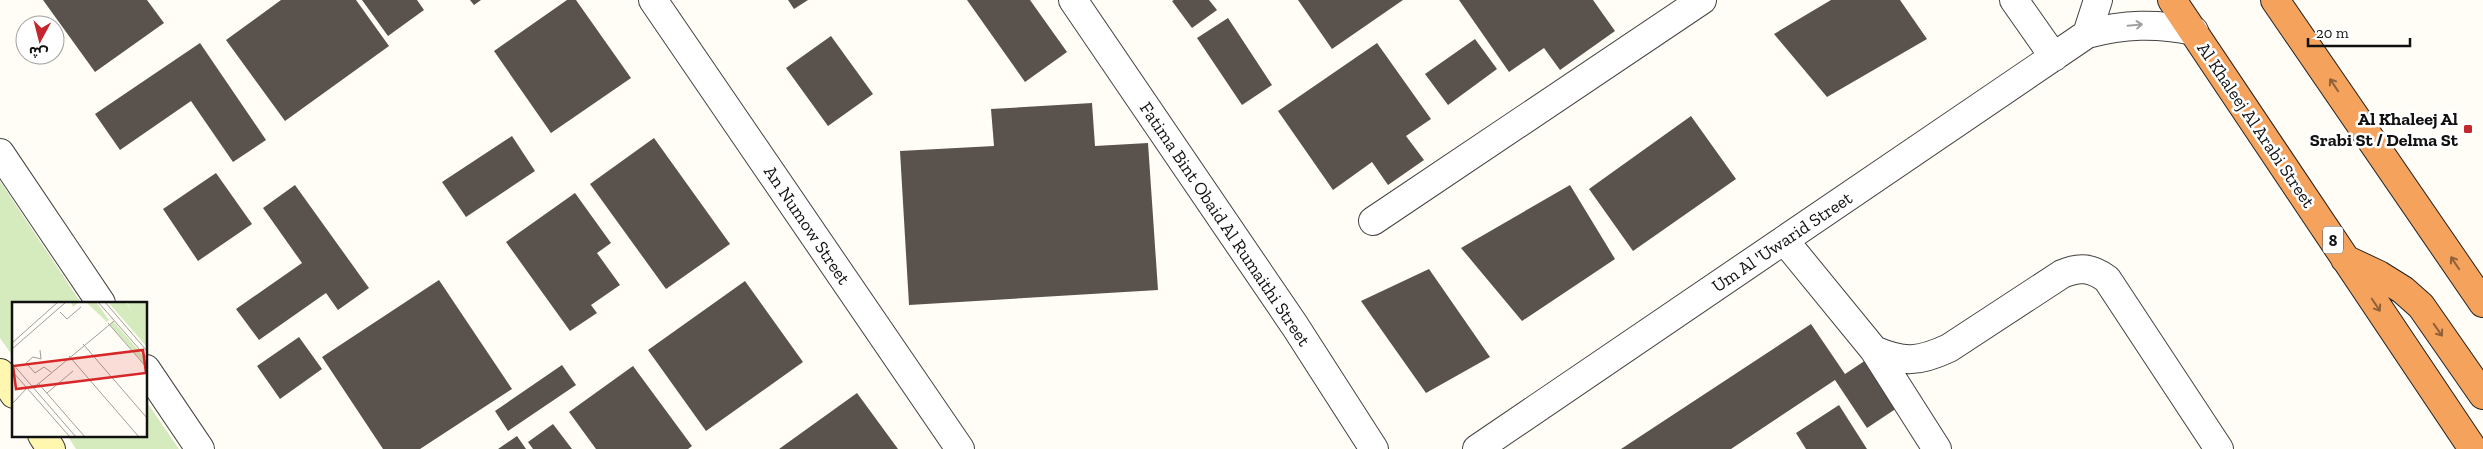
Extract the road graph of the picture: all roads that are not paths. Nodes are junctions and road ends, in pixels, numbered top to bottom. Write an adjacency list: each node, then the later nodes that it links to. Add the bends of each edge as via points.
1 (653, 0): 25 (street, An Numow Street)
2 (1073, 0): 26 (street, Fatima Bint Obaid Al Rumaithi Street, via 1295,326)
3 (1702, 0): 12 (street)
4 (2014, 0): 10 (street)
5 (2098, 0): 9 (street)
6 (2172, 0): 8 (highway, Al Khaleej Al Arabi Street / 8)
7 (2281, 4): 16 (highway, one-way to 7)
8 (2194, 32): 9 (street, Um Al 'Uwarid Street, one-way to 8, via 2140,24 2168,25); 14 (highway, Al Khaleej Al Arabi Street / 8)
9 (2087, 34): 10 (street, Um Al 'Uwarid Street)
10 (2054, 57): 13 (street, Um Al 'Uwarid Street)
11 (0, 153): 15 (street)
12 (1373, 221)
13 (1784, 240): 17 (street); 27 (street, Um Al 'Uwarid Street)
14 (2346, 259): 21 (highway, one-way to 21, via 2403,290 2421,306); 30 (highway, Al Khaleej Al Arabi Street / 8, one-way to 30)
15 (100, 302)
16 (2483, 303)
17 (1874, 350): 28 (street); 29 (street, via 1893,358 1913,361 1934,355 2062,274 2086,268 2107,279)
18 (148, 372): 24 (street)
19 (0, 373): 20 (main road)
20 (12, 391)
21 (2483, 395)
22 (43, 436): 23 (main road)
23 (51, 449)
24 (200, 449)
25 (960, 449)
26 (1374, 449)
27 (1477, 449)
28 (1937, 449)
29 (2219, 449)
30 (2472, 449)

